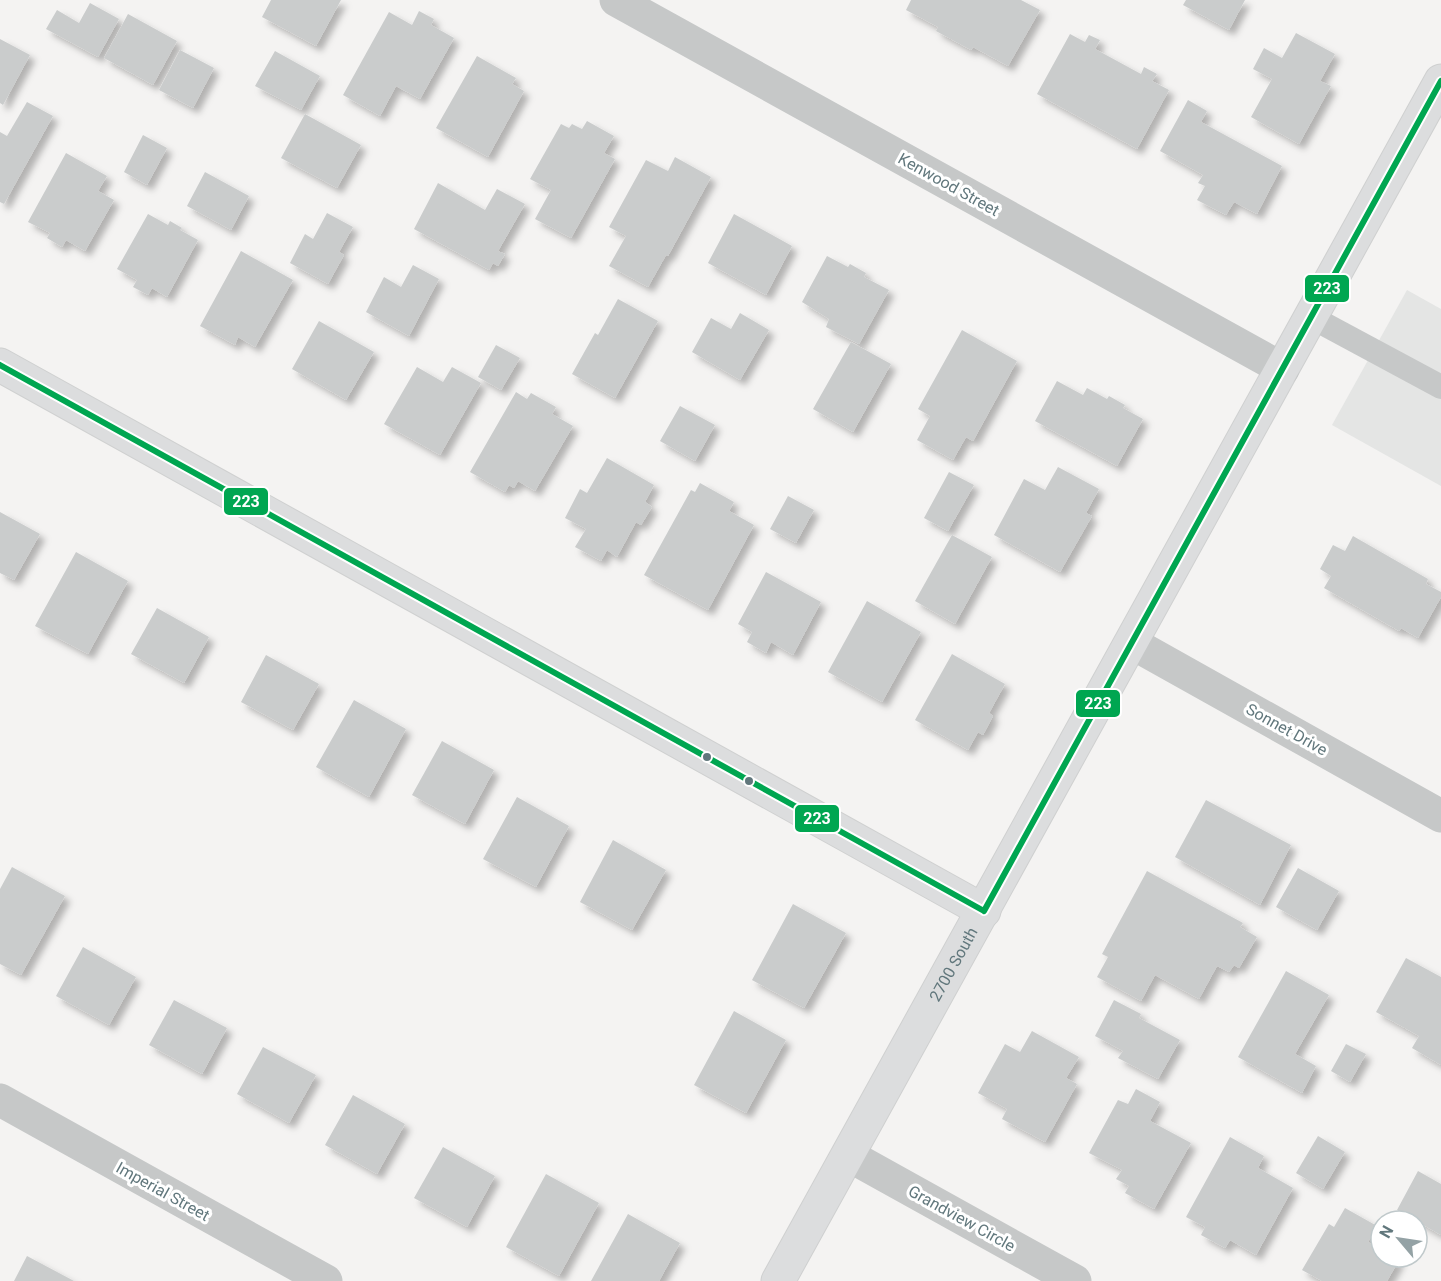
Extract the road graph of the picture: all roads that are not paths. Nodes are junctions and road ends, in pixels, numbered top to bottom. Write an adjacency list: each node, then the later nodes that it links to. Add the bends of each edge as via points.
1 (616, 0): 5 (street, Kenwood Street)
2 (1441, 81): 3 (street, 2700 South)
3 (1311, 317): 5 (street, 2700 South); 6 (lane)
4 (0, 365): 9 (street)
5 (1282, 369): 7 (street, 2700 South)
6 (1441, 387)
7 (1132, 643): 8 (street, Sonnet Drive); 9 (street, 2700 South)
8 (1441, 816)
9 (984, 911): 11 (street, 2700 South)
10 (0, 1100): 12 (street, Imperial Street)
11 (848, 1155): 13 (street, 2700 South); 14 (street, Grandview Circle)
12 (326, 1281)
13 (778, 1281)
14 (1076, 1281)

